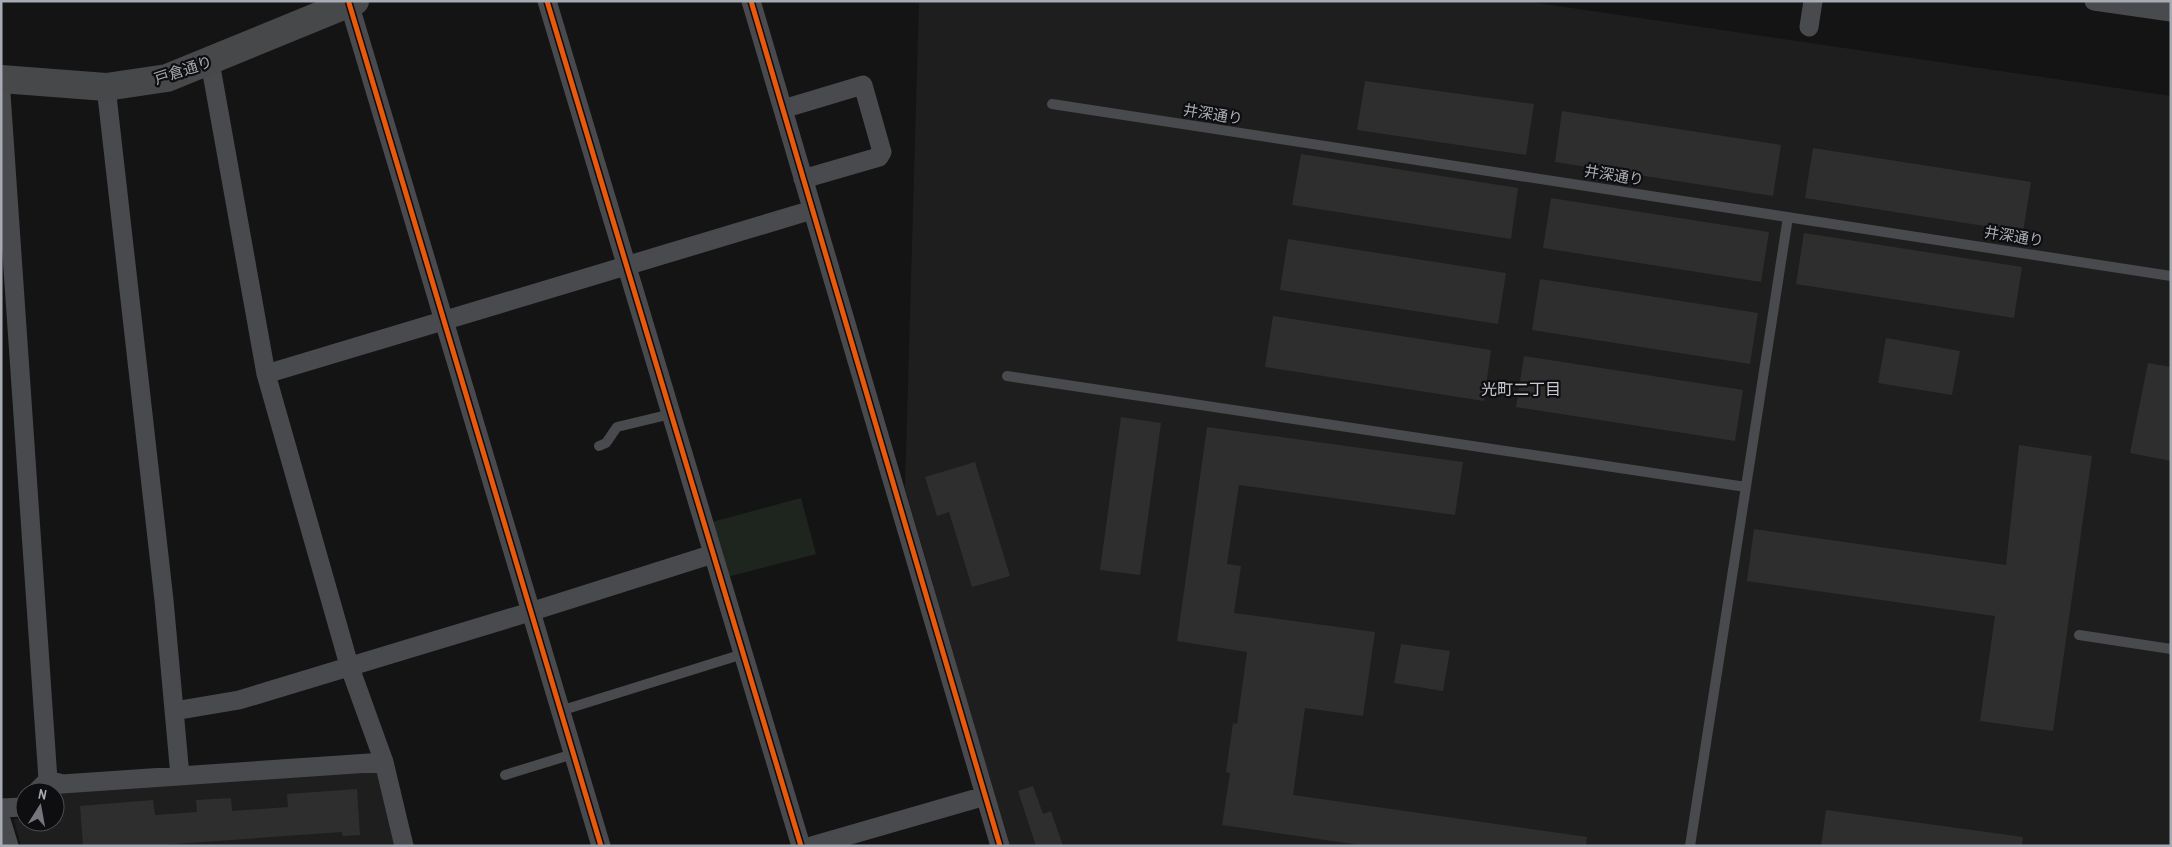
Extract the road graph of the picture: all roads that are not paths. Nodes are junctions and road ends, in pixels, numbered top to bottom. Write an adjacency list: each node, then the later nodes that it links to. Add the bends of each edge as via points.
1 (547, 1): 17 (street)
2 (751, 1): 13 (street)
3 (1813, 1): 7 (street)
4 (2094, 1): 6 (street)
5 (352, 2): 8 (street, 戸倉通り); 19 (street)
6 (2171, 12)
7 (1809, 27)
8 (210, 62): 10 (street, 戸倉通り, via 167,78); 20 (street)
9 (1, 79): 10 (street, 戸倉通り)
10 (106, 87): 31 (street)
11 (1, 94): 37 (street)
12 (1052, 104): 16 (lane, 井深通り)
13 (783, 109): 14 (street); 14 (street, via 863,85 882,152 879,157)
14 (803, 178): 15 (street)
15 (812, 210): 17 (street); 39 (street)
16 (1788, 217): 18 (lane, 井深通り); 24 (lane)
17 (627, 266): 19 (street); 22 (street)
18 (2171, 276)
19 (442, 321): 20 (street); 26 (street)
20 (266, 374): 30 (street)
21 (1007, 376): 24 (lane)
22 (671, 414): 23 (lane, via 617,427 606,443); 25 (street)
23 (599, 446)
24 (1746, 487): 49 (lane)
25 (713, 554): 26 (street); 29 (street)
26 (530, 612): 30 (street); 32 (street)
27 (2079, 635): 28 (lane)
28 (2171, 649)
29 (743, 654): 32 (lane); 46 (street)
30 (349, 665): 31 (street, via 239,700); 34 (street)
31 (174, 711): 36 (street)
32 (560, 711): 33 (street)
33 (574, 754): 35 (lane); 45 (street)
34 (384, 762): 36 (street); 44 (street)
35 (505, 775)
36 (180, 776): 38 (street)
37 (42, 782)
38 (65, 784)
39 (985, 796): 47 (street); 48 (street)
40 (15, 807): 41 (street)
41 (1, 808)
42 (1, 820): 43 (street)
43 (9, 846)
44 (404, 846)
45 (601, 846)
46 (801, 846)
47 (812, 846)
48 (1000, 846)
49 (1690, 846)

